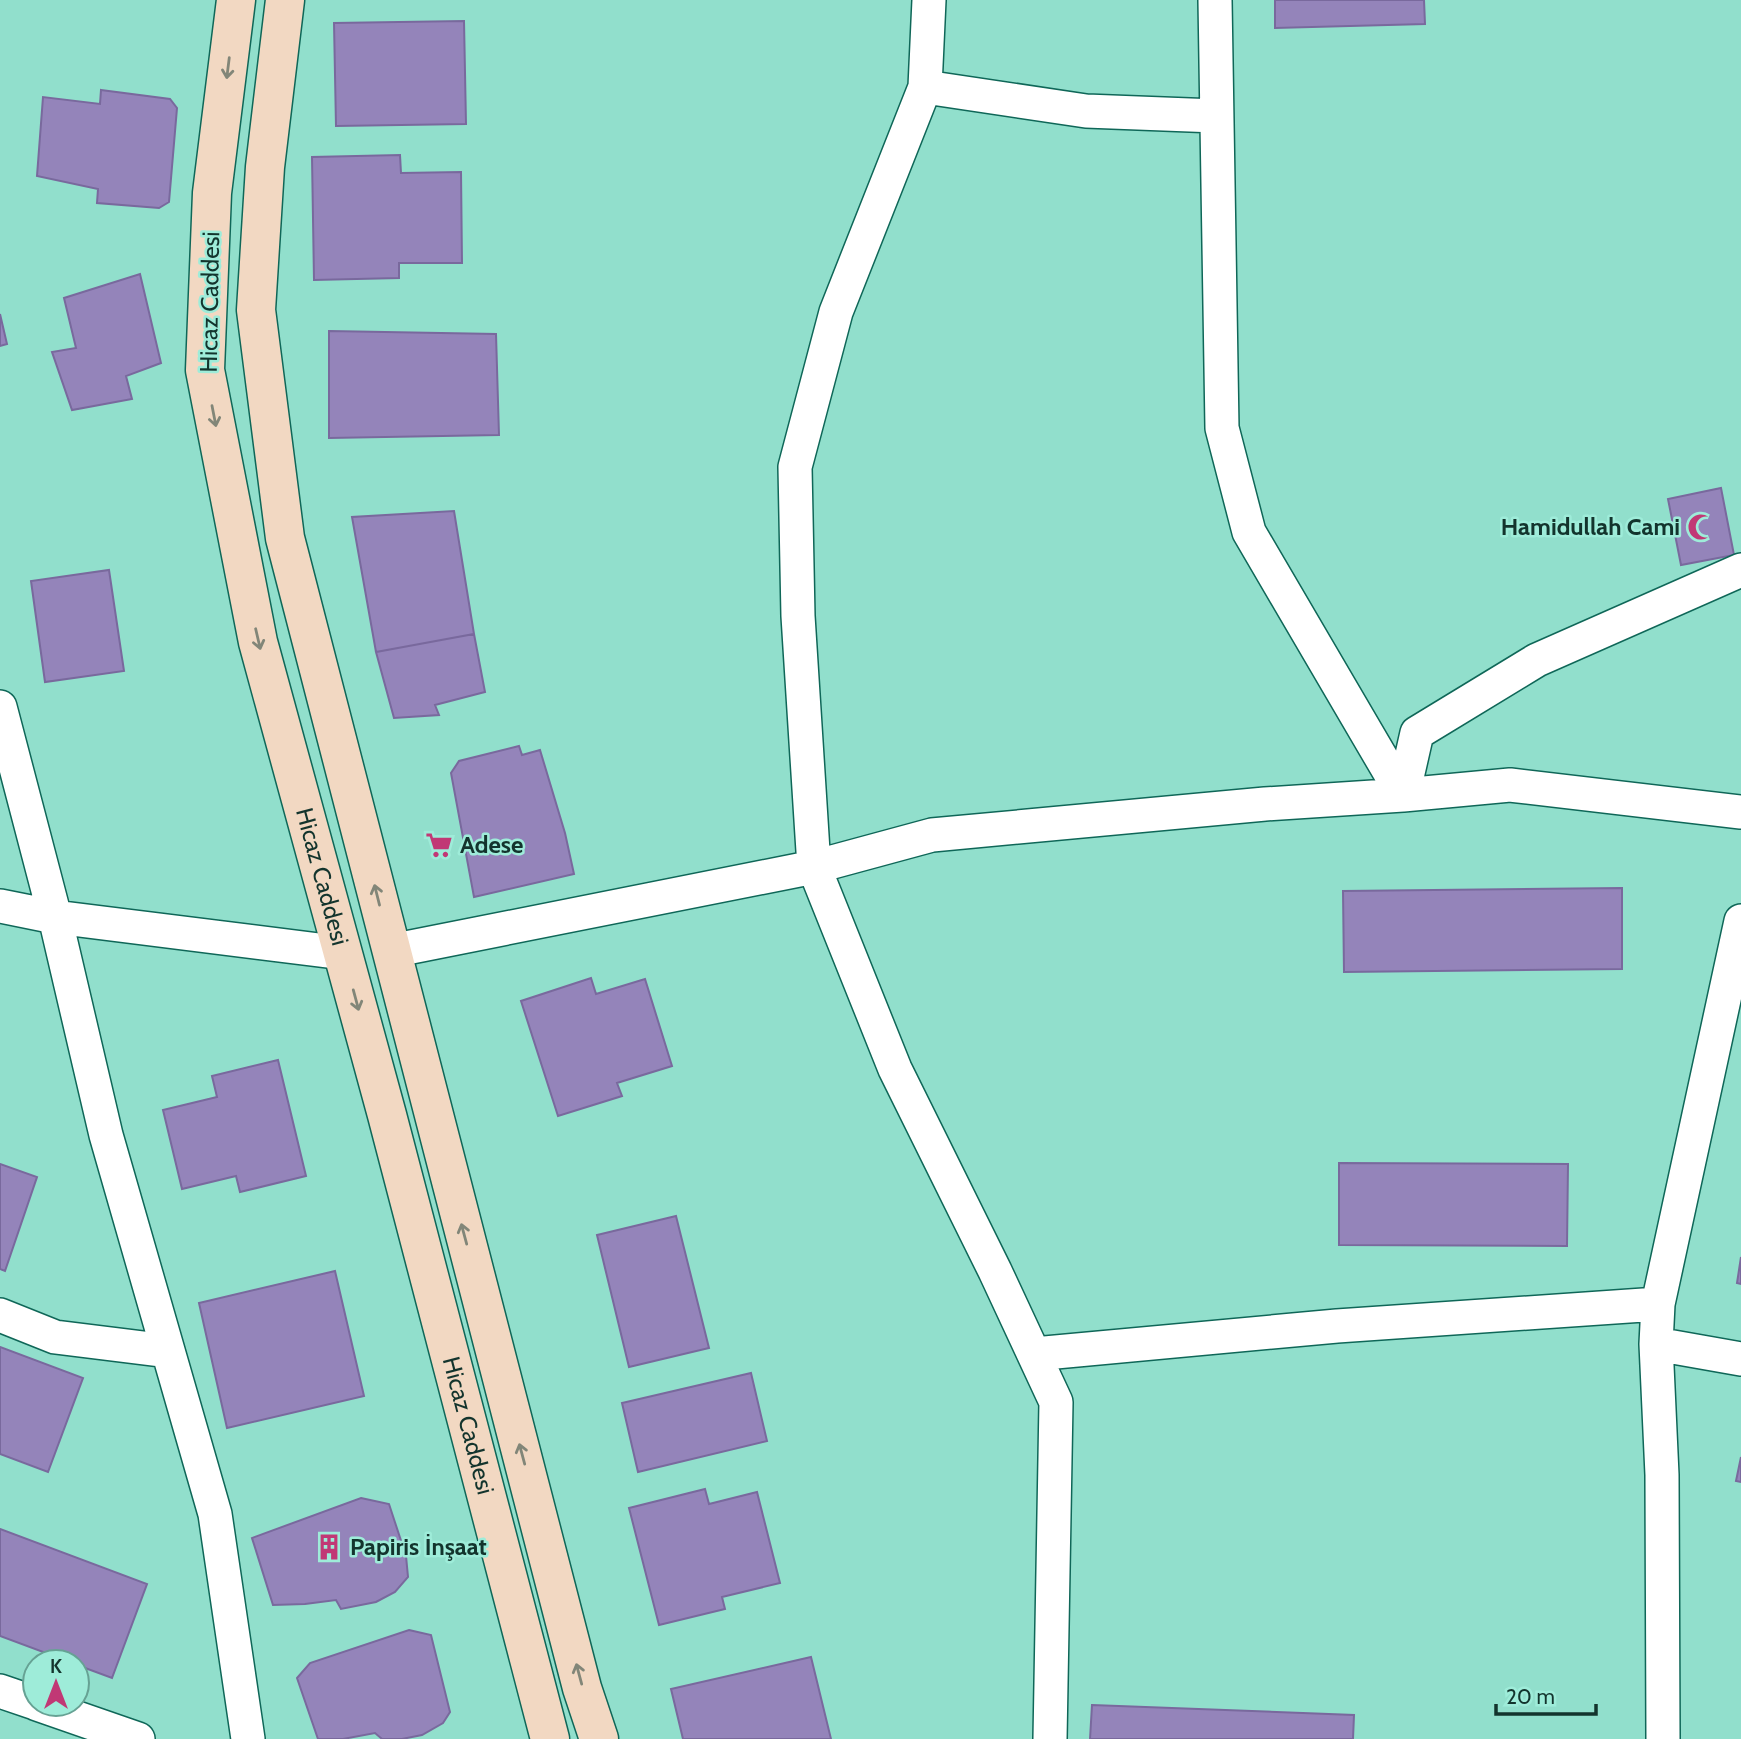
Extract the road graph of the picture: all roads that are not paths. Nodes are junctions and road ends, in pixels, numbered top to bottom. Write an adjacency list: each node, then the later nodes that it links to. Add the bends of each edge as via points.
1 (236, 0): 16 (main road, Hicaz Caddesi, one-way to 16, via 212,193 205,370 258,642)
2 (285, 0): 15 (main road, Hicaz Caddesi, one-way to 2, via 285,538 256,310 265,167)
3 (929, 0): 5 (street)
4 (1215, 0): 6 (street)
5 (925, 87): 6 (street, via 1086,111); 11 (street, via 836,312 795,467 798,617)
6 (1216, 117): 9 (street, via 1222,428 1249,532)
7 (1741, 570): 9 (street, via 1537,660 1417,733)
8 (0, 707): 13 (street)
9 (1403, 795): 10 (street, via 1510,785); 11 (street, via 932,835)
10 (1741, 812)
11 (814, 867): 15 (street); 21 (street, via 895,1069)
12 (0, 906): 13 (street)
13 (55, 918): 16 (street); 20 (street, via 106,1135)
14 (1741, 921): 17 (street)
15 (391, 951): 29 (main road, Hicaz Caddesi, one-way to 15, via 582,1688)
16 (343, 953): 28 (main road, Hicaz Caddesi, one-way to 28)
17 (1658, 1304): 19 (street); 21 (street, via 1337,1326)
18 (0, 1315): 20 (street, via 55,1337)
19 (1656, 1344): 22 (street); 31 (street, via 1662,1475)
20 (168, 1350): 27 (street, via 215,1514)
21 (1034, 1354): 30 (street, via 1056,1402)
22 (1741, 1359)
23 (0, 1691): 24 (street)
24 (21, 1699)
25 (77, 1718): 26 (street)
26 (138, 1739)
27 (248, 1739)
28 (550, 1739)
29 (600, 1739)
30 (1049, 1739)
31 (1663, 1739)

